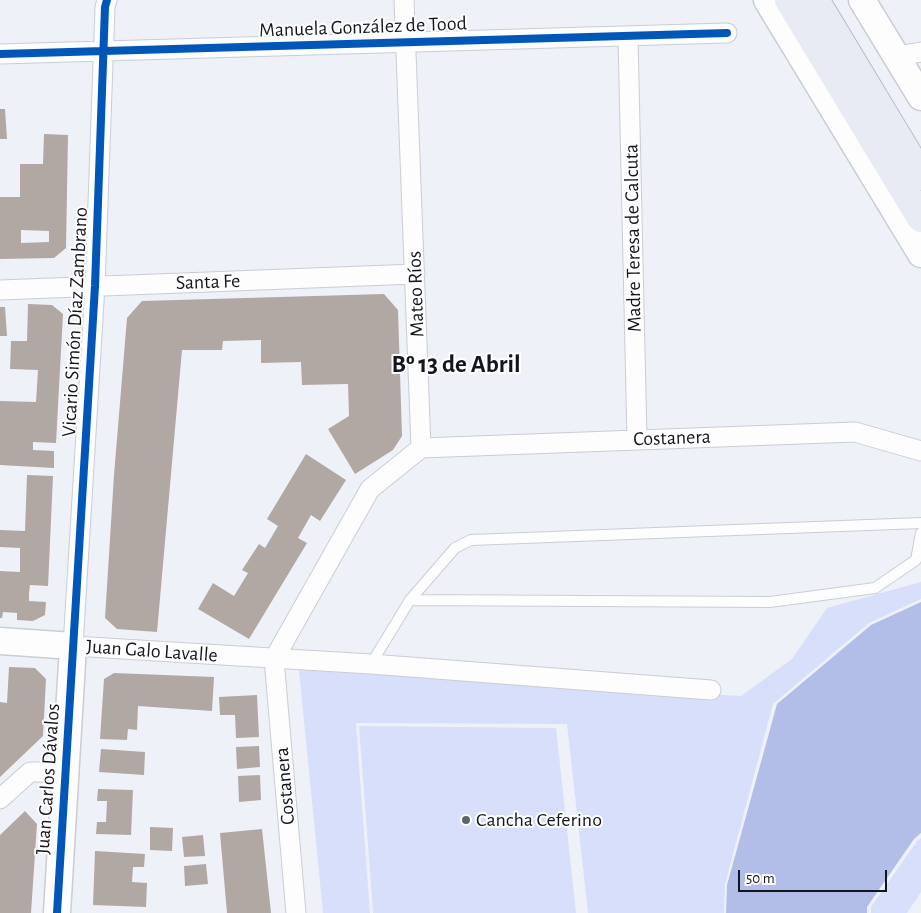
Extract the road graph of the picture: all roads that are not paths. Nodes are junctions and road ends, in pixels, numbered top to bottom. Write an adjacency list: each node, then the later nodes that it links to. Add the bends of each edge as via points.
1 (107, 0): 10 (street, Vicario Simón Díaz Zambrano)
2 (404, 0): 9 (street, Mateo Ríos)
3 (767, 0): 16 (street)
4 (789, 0): 15 (highway)
5 (816, 0): 14 (highway)
6 (862, 0): 12 (street)
7 (726, 33): 8 (street, Manuela González de Tood)
8 (628, 37): 9 (street, Manuela González de Tood); 20 (street, Madre Teresa de Calcuta)
9 (406, 42): 10 (street, Manuela González de Tood); 17 (street, Mateo Ríos)
10 (104, 51): 11 (street, Manuela González de Tood); 18 (street, Vicario Simón Díaz Zambrano)
11 (0, 54)
12 (909, 54): 13 (street)
13 (921, 97)
14 (921, 176)
15 (921, 218)
16 (921, 254)
17 (416, 274): 18 (street, Santa Fe); 21 (street, Mateo Ríos)
18 (95, 286): 19 (street, Santa Fe); 27 (street, Vicario Simón Díaz Zambrano)
19 (0, 290)
20 (638, 439): 21 (street, Costanera); 22 (street, Costanera, via 856,432)
21 (421, 448): 28 (street, via 370,489)
22 (921, 451)
23 (921, 523): 25 (lane, via 471,540 455,548)
24 (921, 533): 25 (lane, via 916,560 875,588 770,602)
25 (410, 600): 29 (lane)
26 (0, 642): 27 (street, Juan Galo Lavalle)
27 (73, 646): 28 (street, Juan Galo Lavalle); 31 (street, Juan Carlos Dávalos)
28 (274, 659): 29 (street, Juan Galo Lavalle); 34 (street, Costanera)
29 (371, 664): 30 (street, Juan Galo Lavalle)
30 (711, 690)
31 (65, 772): 32 (street, via 30,772); 33 (street, Juan Carlos Dávalos)
32 (0, 799)
33 (56, 913)
34 (296, 913)

